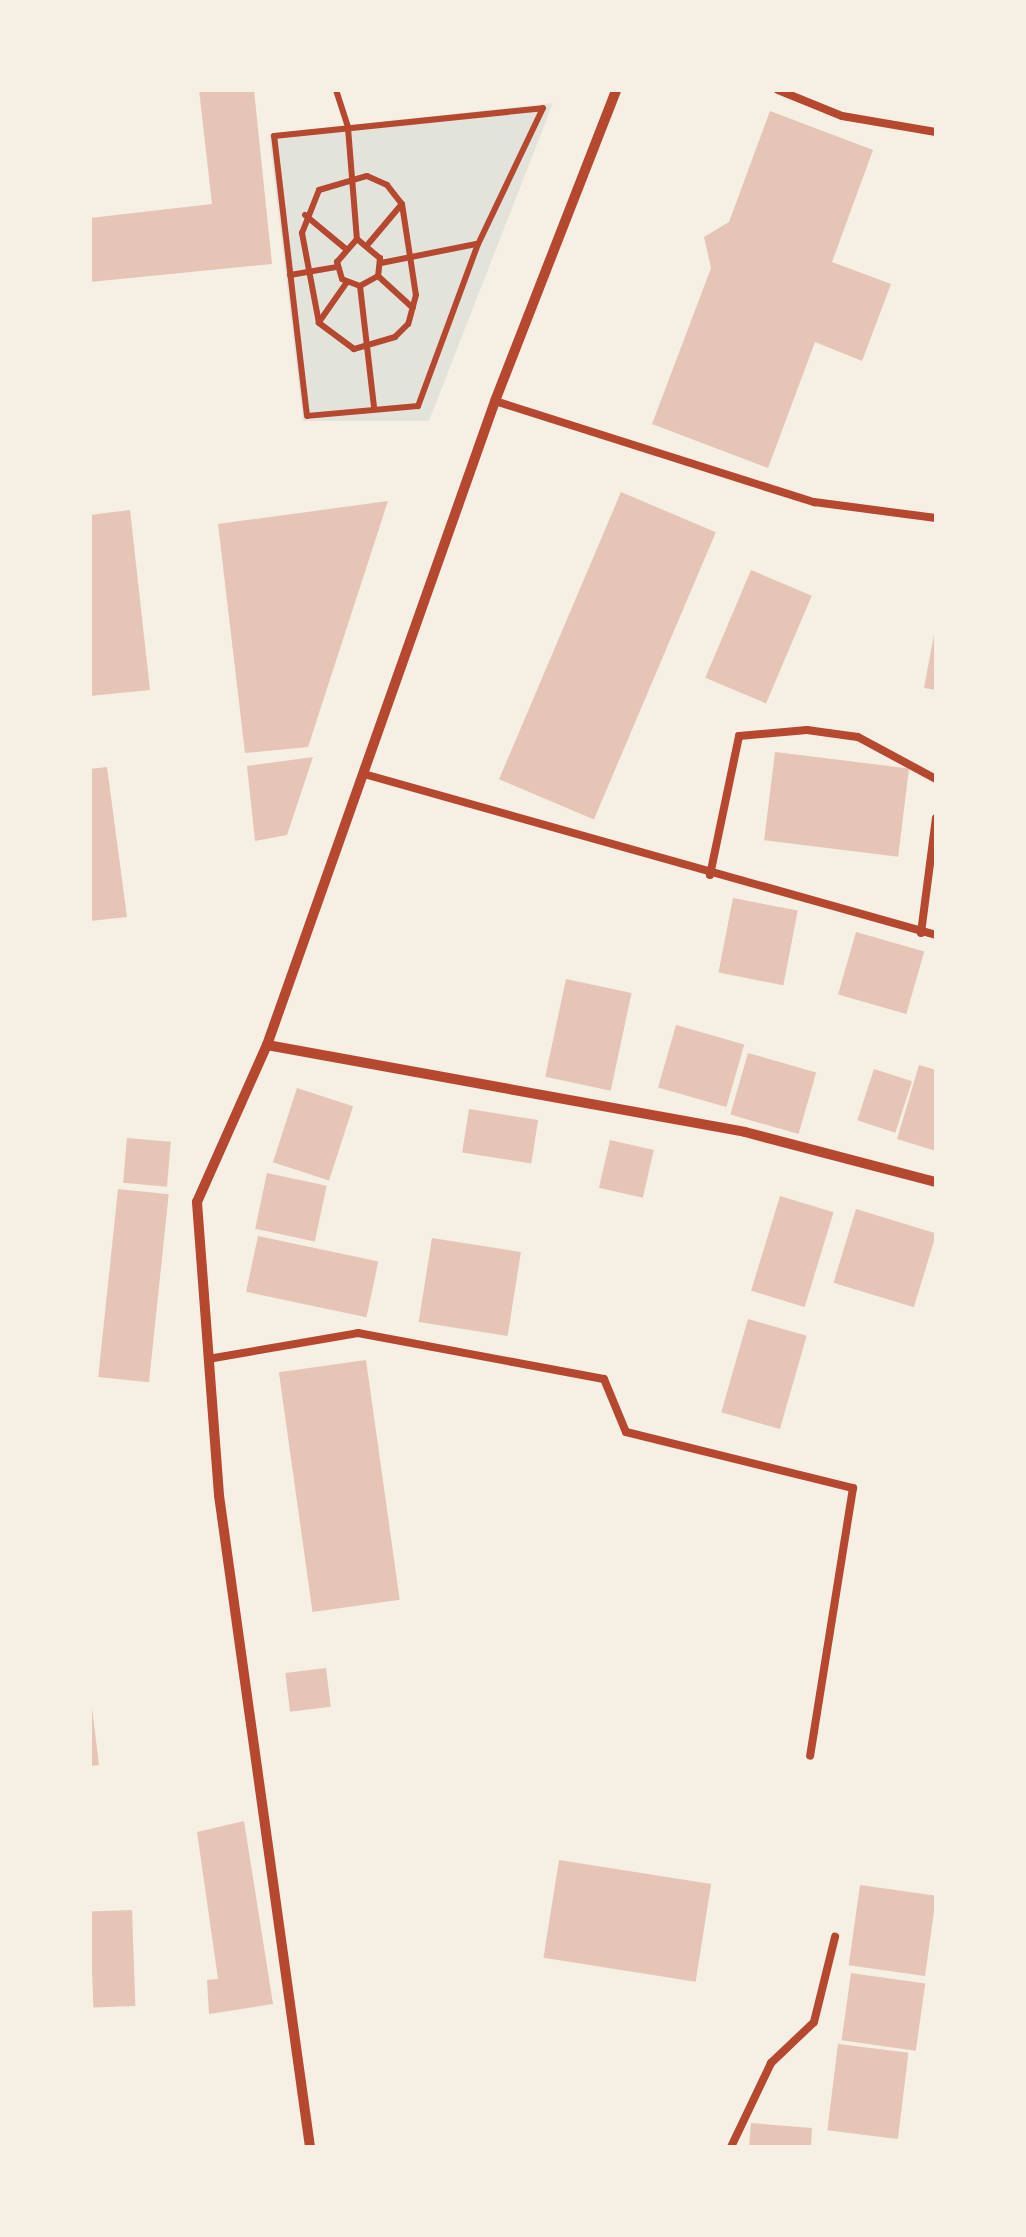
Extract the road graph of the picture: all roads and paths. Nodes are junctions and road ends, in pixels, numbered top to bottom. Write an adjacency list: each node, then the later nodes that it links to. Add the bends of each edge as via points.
1 (336, 90): 4 (path)
2 (616, 90): 24 (street)
3 (778, 90): 5 (lane, via 842,116)
4 (348, 128): 6 (path); 11 (path, via 543,108); 17 (path, via 274,136)
5 (936, 132)
6 (352, 178): 7 (path, via 379,179); 8 (path, via 328,182 311,198); 9 (path)
7 (402, 204): 10 (path); 13 (path)
8 (305, 216): 12 (path); 16 (path)
9 (358, 239): 10 (path); 12 (path)
10 (369, 243): 14 (path)
11 (478, 244): 13 (path); 25 (path, via 418,406)
12 (346, 248): 15 (path)
13 (413, 257): 14 (path); 21 (path)
14 (381, 263): 18 (path)
15 (338, 267): 16 (path); 19 (path)
16 (305, 272): 17 (path); 22 (path)
17 (290, 275): 25 (path, via 306,416)
18 (378, 276): 20 (path); 21 (path)
19 (347, 282): 20 (path); 22 (path)
20 (360, 286): 23 (path)
21 (414, 308): 23 (path, via 395,337)
22 (319, 324): 23 (path, via 340,343)
23 (367, 348): 25 (path)
24 (495, 401): 26 (lane, via 814,502); 27 (street)
25 (374, 407)
26 (936, 518)
27 (364, 774): 30 (lane); 33 (street)
28 (936, 779): 30 (lane, via 858,737 807,730 739,736)
29 (936, 818): 31 (lane)
30 (710, 875): 31 (lane)
31 (921, 933): 32 (lane)
32 (936, 935)
33 (267, 1044): 34 (street, via 746,1132); 35 (street, via 197,1202)
34 (936, 1182)
35 (208, 1359): 36 (lane, via 358,1333 604,1379 626,1432 853,1488); 38 (street, via 218,1495)
36 (810, 1756)
37 (835, 1936): 39 (lane, via 814,2022 770,2064)
38 (310, 2147)
39 (731, 2147)

